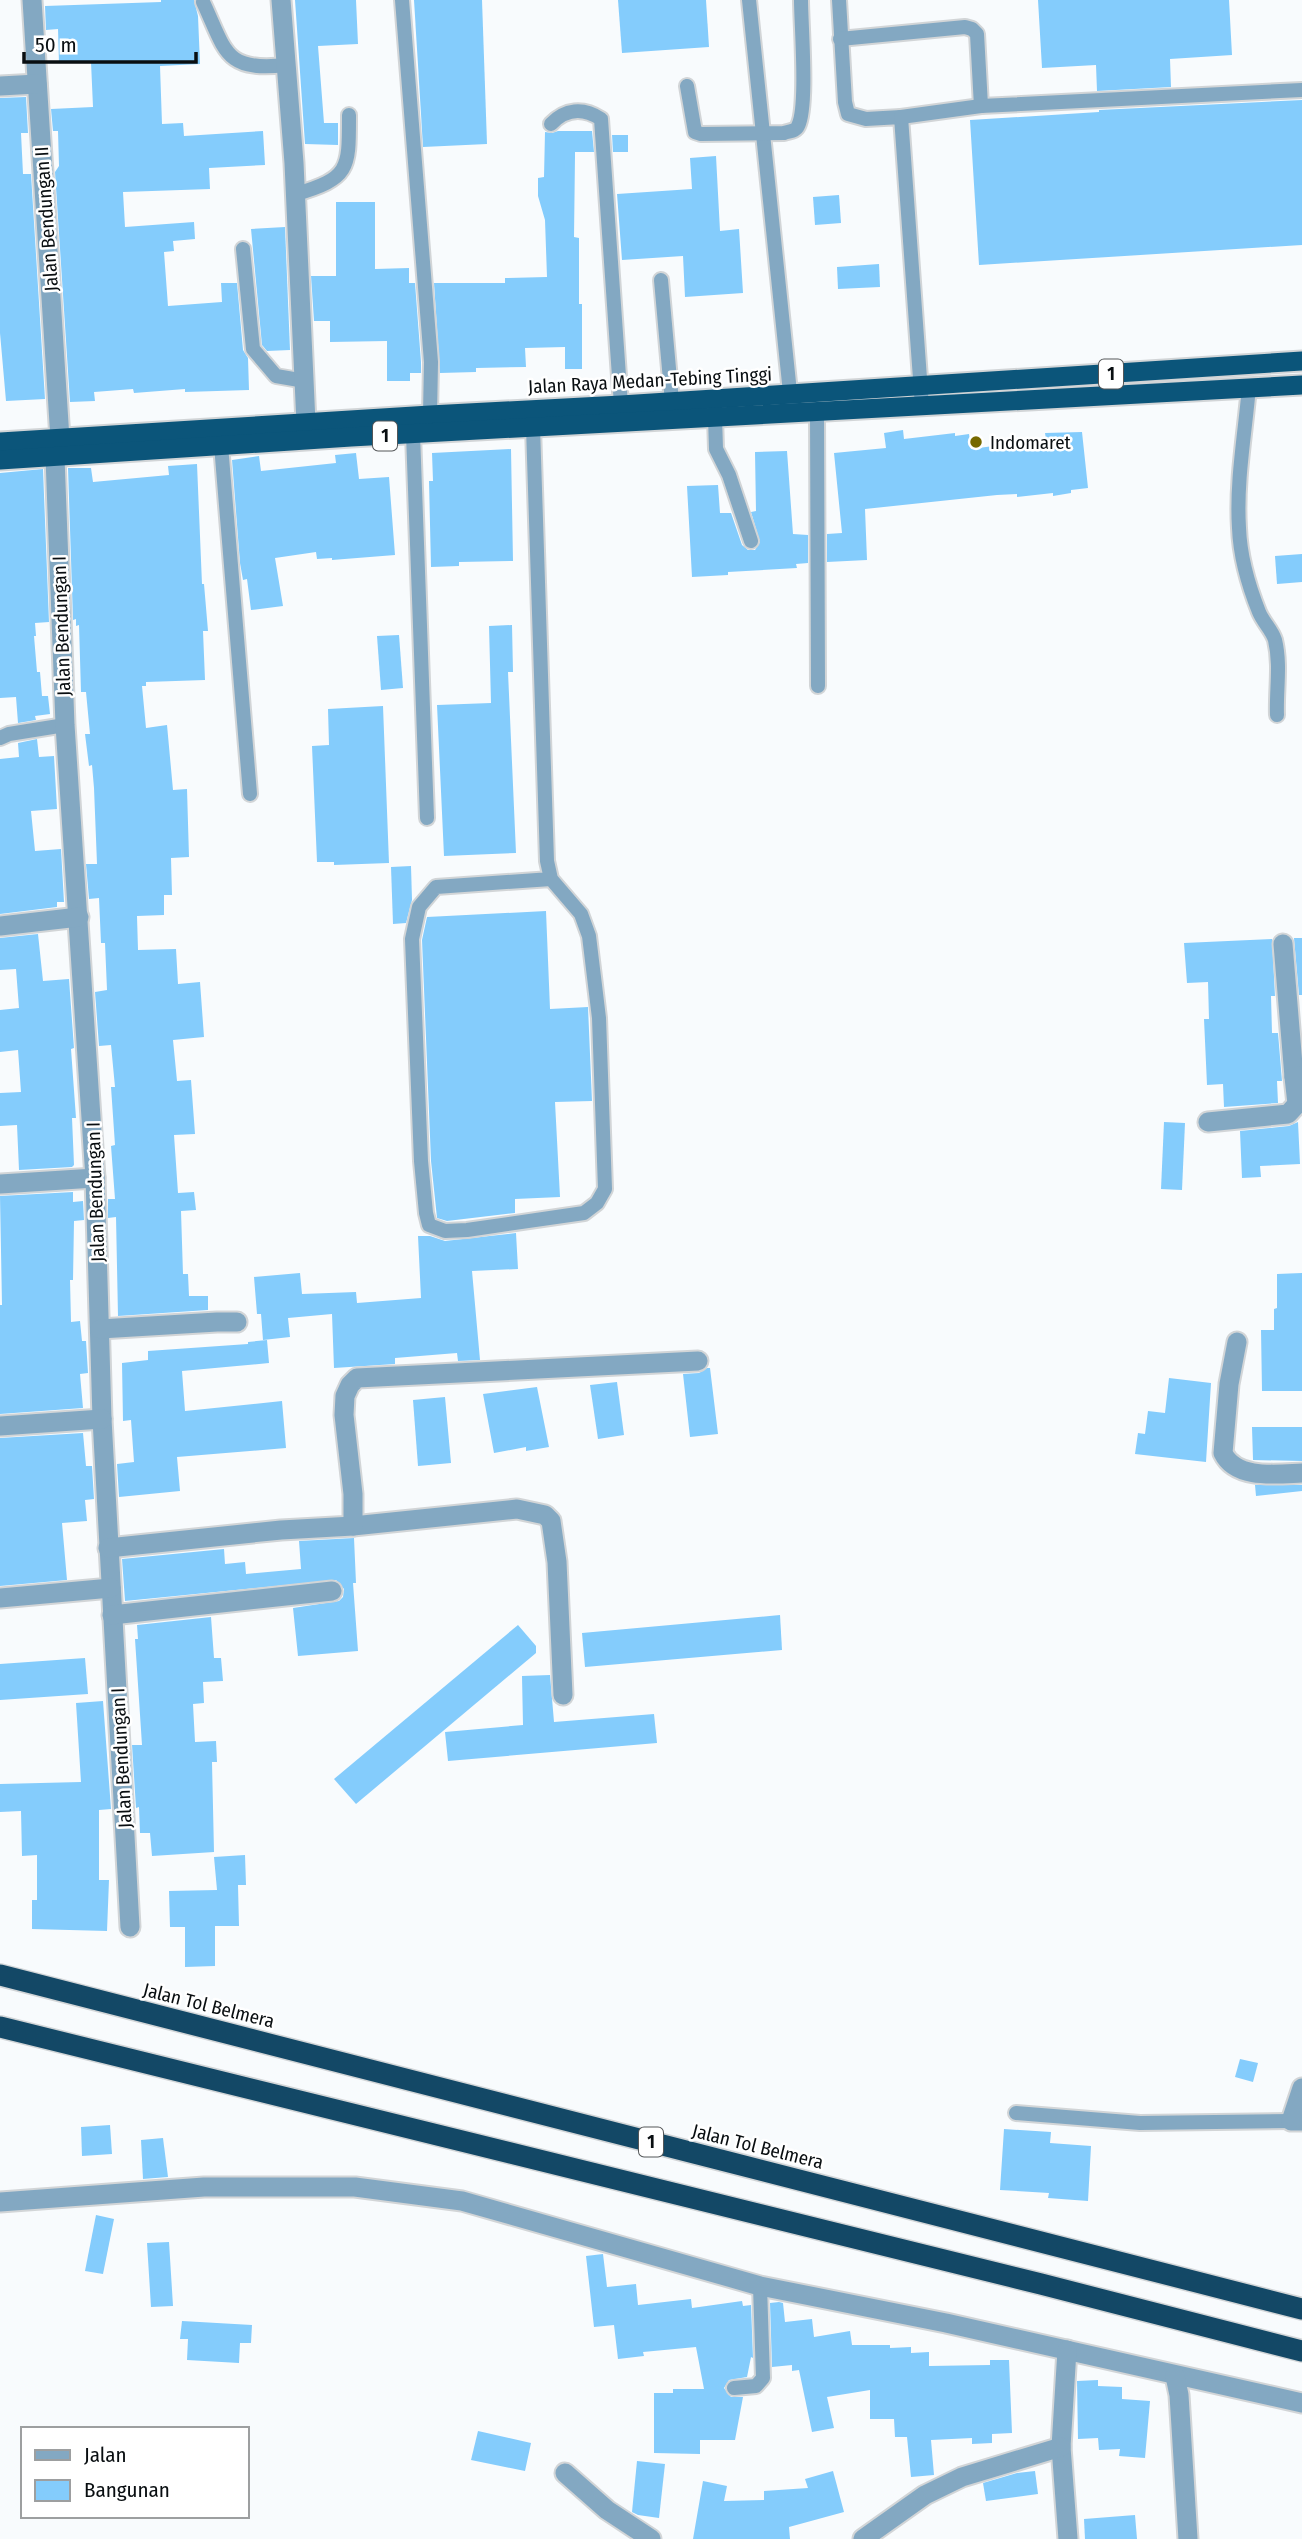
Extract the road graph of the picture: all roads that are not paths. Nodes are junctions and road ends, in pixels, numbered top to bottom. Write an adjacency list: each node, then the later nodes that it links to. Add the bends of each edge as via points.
1 (32, 0): 10 (street, Jalan Bendungan II)
2 (281, 0): 9 (street)
3 (402, 0): 32 (lane, via 431,362)
4 (749, 0): 18 (lane)
5 (801, 0): 18 (lane, via 802,107 798,126 785,133)
6 (839, 0): 8 (lane)
7 (203, 2): 9 (lane, via 234,61)
8 (840, 39): 14 (lane, via 972,29 977,34); 16 (lane, via 849,114 866,119)
9 (286, 65): 19 (street)
10 (37, 84): 11 (street); 39 (street, Jalan Bendungan II)
11 (0, 86)
12 (687, 86): 18 (lane, via 695,132)
13 (1302, 90): 14 (lane)
14 (981, 106): 16 (lane)
15 (349, 116): 19 (lane, via 349,157 342,172 330,183)
16 (901, 117): 25 (lane)
17 (551, 124): 29 (lane, via 573,111 589,111 601,119)
18 (762, 132): 28 (lane)
19 (296, 194): 23 (street)
20 (243, 248): 23 (lane, via 253,349 276,376)
21 (661, 280): 27 (lane)
22 (1302, 361): 25 (highway, Jalan Raya Medan-Tebing Tinggi / 1)
23 (305, 381): 34 (street)
24 (1302, 385): 26 (highway, Jalan Raya Medan-Tebing Tinggi / 1)
25 (920, 386): 28 (highway, Jalan Raya Medan-Tebing Tinggi / 1); 30 (lane)
26 (1249, 387): 30 (highway, Jalan Raya Medan-Tebing Tinggi / 1); 43 (lane, via 1238,529 1260,614 1274,636)
27 (672, 402): 28 (highway, Jalan Raya Medan-Tebing Tinggi / 1); 29 (highway, Jalan Raya Medan-Tebing Tinggi / 1)
28 (791, 404): 31 (highway, Jalan Raya Medan-Tebing Tinggi / 1); 33 (highway, Jalan Raya Medan-Tebing Tinggi / 1)
29 (621, 405): 32 (highway, Jalan Raya Medan-Tebing Tinggi / 1)
30 (922, 406): 31 (highway, Jalan Raya Medan-Tebing Tinggi / 1)
31 (817, 411): 42 (lane)
32 (430, 415): 34 (highway, Jalan Raya Medan-Tebing Tinggi / 1)
33 (715, 417): 35 (highway, Jalan Raya Medan-Tebing Tinggi / 1); 41 (lane, via 716,449)
34 (306, 423): 39 (highway, Jalan Raya Medan-Tebing Tinggi / 1)
35 (533, 427): 36 (highway, Jalan Raya Medan-Tebing Tinggi / 1); 48 (lane)
36 (414, 434): 38 (highway, Jalan Raya Medan-Tebing Tinggi / 1); 47 (lane)
37 (0, 442): 39 (highway, Jalan Raya Medan-Tebing Tinggi / 1)
38 (221, 444): 39 (highway, Jalan Raya Medan-Tebing Tinggi / 1); 46 (lane)
39 (58, 448): 40 (highway, Jalan Raya Medan-Tebing Tinggi / 1); 44 (street, Jalan Bendungan I)
40 (0, 460)
41 (751, 541)
42 (818, 686)
43 (1277, 715)
44 (65, 725): 45 (lane); 49 (street, Jalan Bendungan I)
45 (0, 738)
46 (250, 794)
47 (427, 818)
48 (551, 879): 48 (lane, via 436,887 419,906 412,940 421,1161 429,1225 445,1231 584,1213 605,1189 599,1018 589,936 581,914)
49 (79, 917): 50 (street); 54 (street, Jalan Bendungan I)
50 (0, 926)
51 (1283, 944): 52 (street)
52 (1298, 1076): 53 (street, via 1297,1104 1288,1114)
53 (1208, 1122)
54 (95, 1178): 55 (street); 57 (street, Jalan Bendungan I)
55 (0, 1184)
56 (237, 1322): 57 (street)
57 (100, 1329): 60 (street, Jalan Bendungan I)
58 (1237, 1342): 62 (street, via 1224,1439 1227,1462 1258,1474)
59 (698, 1361): 63 (street, via 357,1378 345,1396 344,1415)
60 (102, 1419): 61 (street); 64 (street, Jalan Bendungan I)
61 (0, 1426)
62 (1302, 1473)
63 (353, 1526): 64 (street); 69 (street, via 517,1509 545,1515 551,1521 557,1562)
64 (108, 1548): 65 (street, Jalan Bendungan I)
65 (111, 1588): 67 (street); 68 (street, Jalan Bendungan I)
66 (332, 1591): 68 (street)
67 (0, 1598)
68 (112, 1615): 70 (street, Jalan Bendungan I)
69 (563, 1695)
70 (130, 1927)
71 (0, 1975): 78 (highway, Jalan Tol Belmera / 1)
72 (0, 2027): 80 (highway, 1)
73 (1302, 2088): 75 (street)
74 (1016, 2113): 75 (lane, via 1140,2123)
75 (1296, 2121)
76 (0, 2202): 77 (street, via 204,2187 396,2191 462,2201)
77 (760, 2286): 79 (street); 82 (lane, via 763,2378 756,2386)
78 (1302, 2309)
79 (1067, 2350): 81 (street); 84 (street)
80 (1302, 2351)
81 (1175, 2376): 83 (street); 89 (street)
82 (734, 2388)
83 (1302, 2403)
84 (1060, 2447): 86 (street, via 962,2477 925,2495); 88 (street)
85 (565, 2473): 87 (street, via 607,2510)
86 (864, 2538)
87 (651, 2539)
88 (1068, 2539)
89 (1188, 2539)

